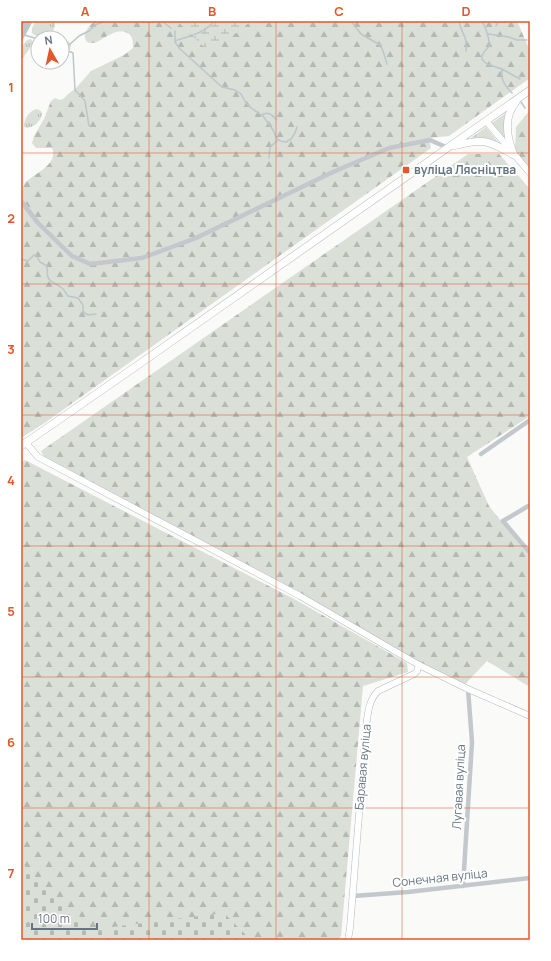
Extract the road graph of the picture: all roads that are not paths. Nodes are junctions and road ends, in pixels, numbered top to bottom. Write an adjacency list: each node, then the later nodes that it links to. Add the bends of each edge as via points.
1 (530, 90): 2 (main road)
2 (521, 96): 3 (main road); 5 (main road, via 512,106 508,125 508,136)
3 (486, 121): 4 (main road); 5 (street)
4 (448, 148): 5 (main road, via 485,141); 7 (street, via 430,140 389,148 196,238 142,258 126,260 90,264 72,256 38,223); 9 (main road)
5 (514, 155): 6 (street)
6 (530, 173)
7 (21, 201)
8 (530, 420): 10 (street)
9 (24, 444): 13 (street, via 44,461 300,596)
10 (481, 454)
11 (530, 505): 12 (street, via 503,521)
12 (530, 553)
13 (418, 666): 14 (street); 18 (street, Баравая вуліца, via 414,674 378,691 370,705)
14 (468, 689): 15 (street); 17 (street, Лугавая вуліца, via 472,742)
15 (530, 716)
16 (530, 878): 17 (street, Сонечная вуліца)
17 (463, 886): 18 (street, Сонечная вуліца)
18 (352, 896): 19 (street, Баравая вуліца)
19 (348, 940)

